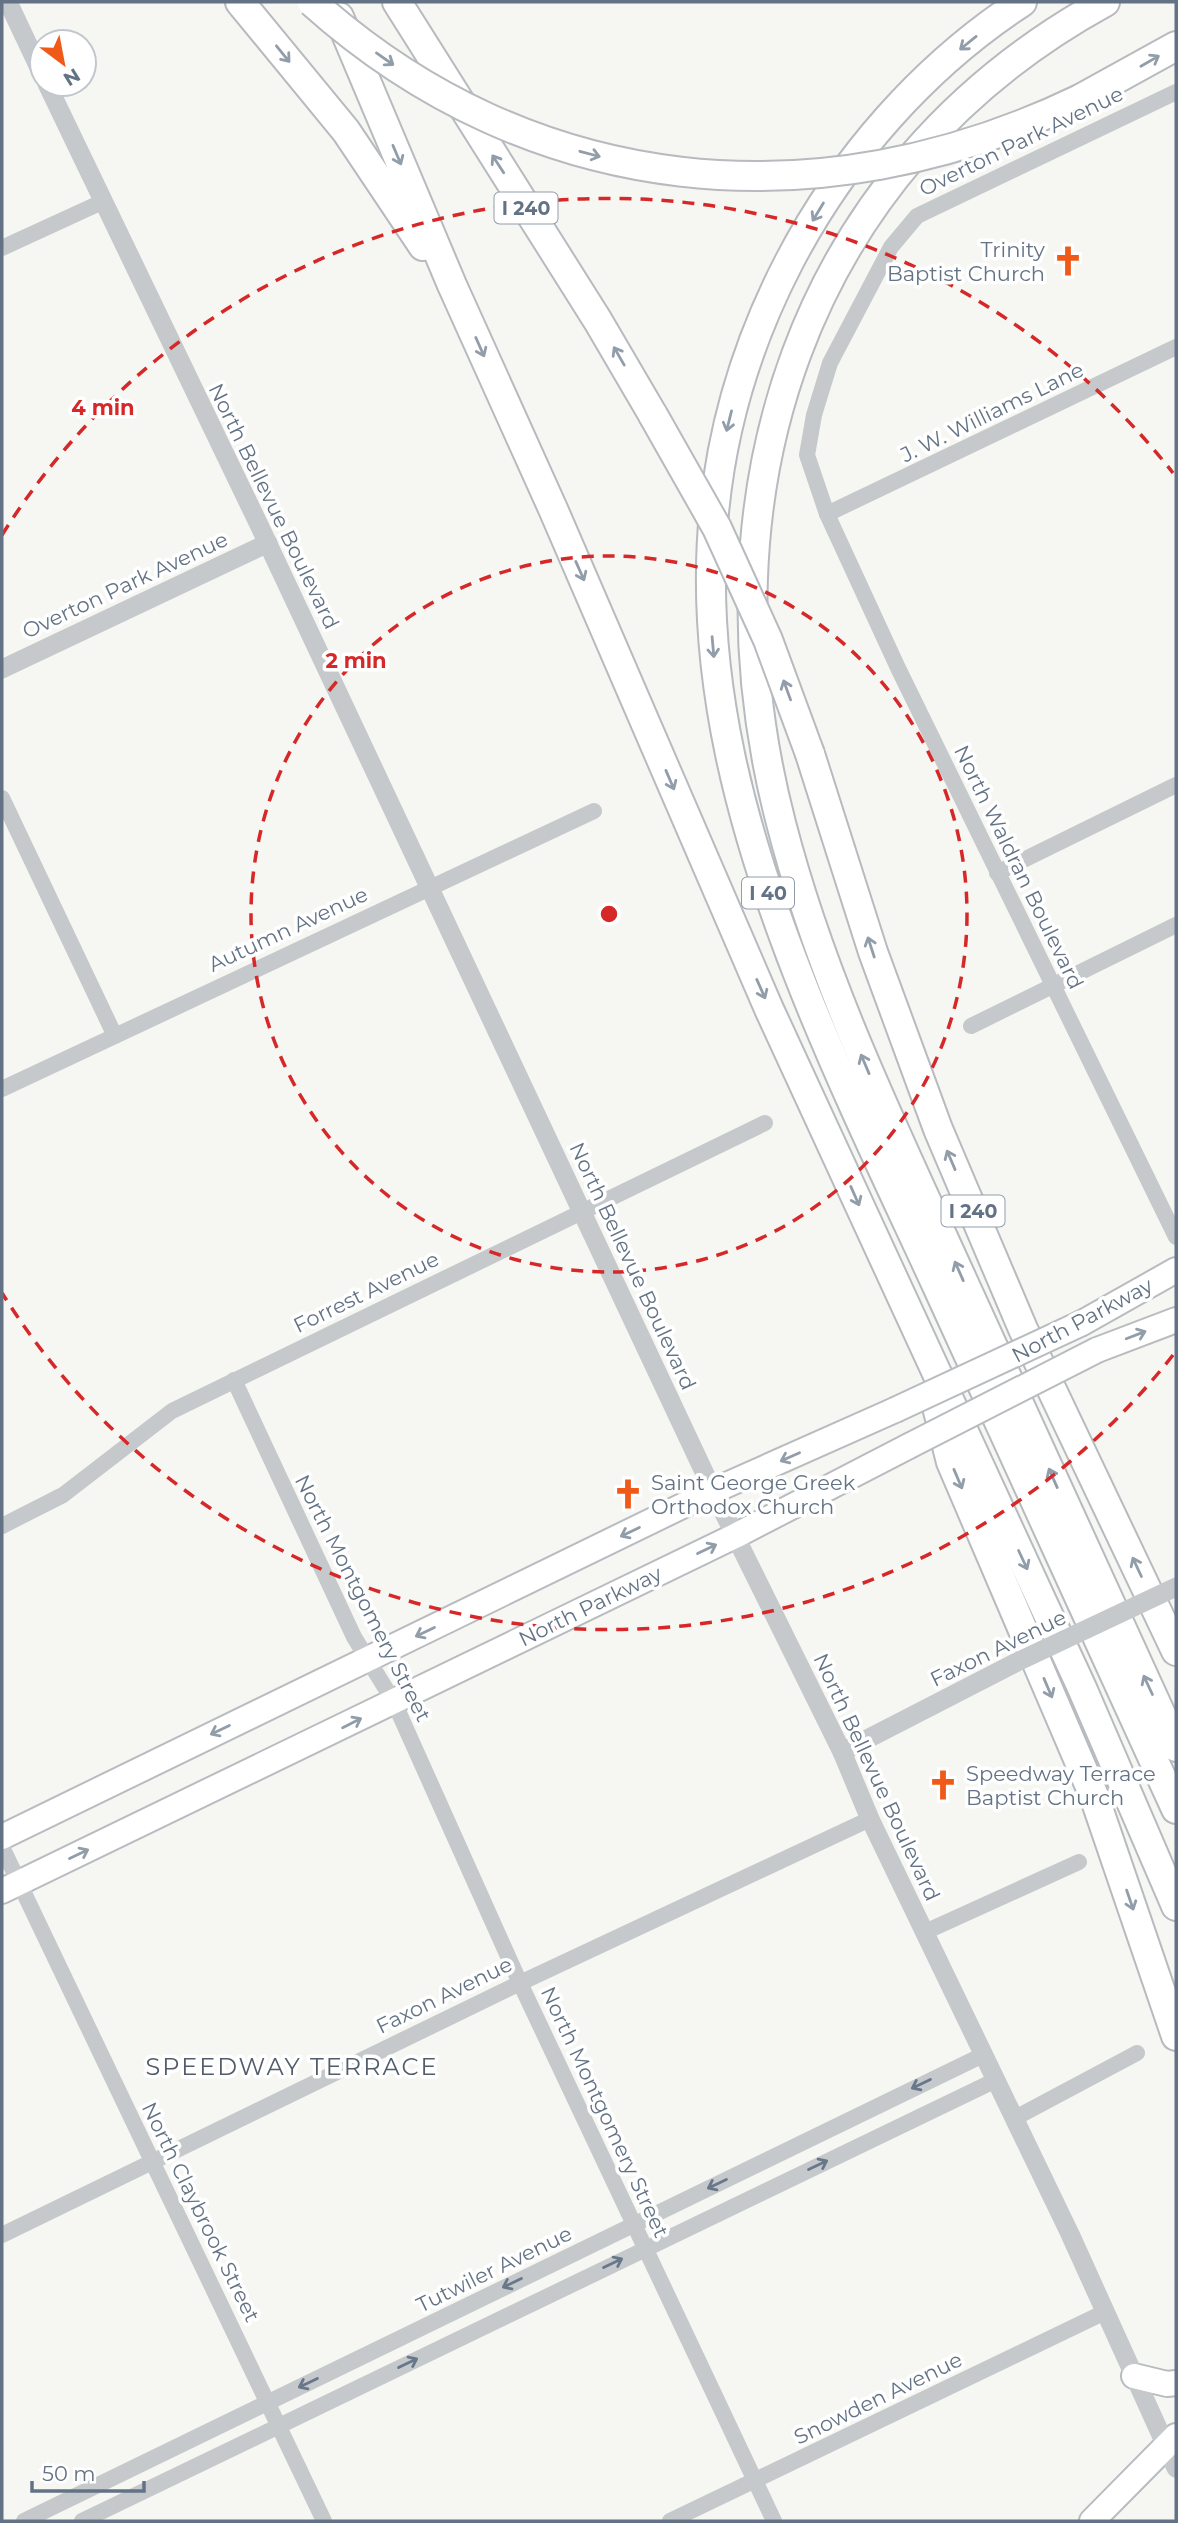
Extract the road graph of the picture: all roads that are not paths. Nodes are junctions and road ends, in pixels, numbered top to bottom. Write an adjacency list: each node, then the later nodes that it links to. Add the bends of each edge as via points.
1 (8, 2): 8 (street)
2 (240, 2): 14 (highway, one-way to 14, via 346,131)
3 (312, 2): 9 (highway, one-way to 9, bridge, via 394,66 490,118 594,155 693,173 801,176 895,164 977,143 1080,99)
4 (332, 2): 14 (highway, one-way to 14)
5 (397, 2): 40 (highway, I 240, one-way to 5, bridge, via 1023,1329 938,1129 873,953 810,754 768,640 717,528 598,321)
6 (1022, 2): 45 (highway, I 40, one-way to 45, via 949,58 892,114 828,195 779,281 744,369 719,472 712,632 728,753 751,841 792,960)
7 (1105, 2): 43 (highway, I 40, one-way to 7, via 881,1103 830,977 772,786 759,711 752,618 753,539 779,401 797,350 845,249 879,197 963,103 1048,36)
8 (28, 44)
9 (1176, 46)
10 (1176, 92): 16 (street, Overton Park Avenue, via 949,198 917,216 900,236 830,363 814,415 807,456)
11 (54, 98): 12 (street, North Bellevue Boulevard)
12 (102, 202): 13 (street); 17 (street, North Bellevue Boulevard)
13 (2, 248)
14 (452, 285): 34 (highway, one-way to 34, via 769,1009)
15 (1176, 347): 16 (street, J. W. Williams Lane)
16 (827, 514): 22 (street, North Waldran Boulevard)
17 (268, 543): 18 (street, Overton Park Avenue); 23 (street, North Bellevue Boulevard)
18 (2, 669)
19 (1176, 785): 22 (street)
20 (2, 798): 27 (street)
21 (594, 811): 23 (street, Autumn Avenue)
22 (997, 873): 25 (street, North Waldran Boulevard)
23 (430, 886): 27 (street, Autumn Avenue); 30 (street, North Bellevue Boulevard)
24 (1176, 925): 25 (street)
25 (1053, 985): 26 (street); 31 (street, North Waldran Boulevard)
26 (971, 1026)
27 (114, 1034): 28 (street, Autumn Avenue)
28 (2, 1089)
29 (765, 1123): 30 (street, Forrest Avenue)
30 (582, 1211): 35 (street, Forrest Avenue); 36 (street, North Bellevue Boulevard)
31 (1176, 1237)
32 (1176, 1270): 36 (main road, North Parkway, one-way to 36, bridge, via 1082,1323)
33 (1176, 1320): 38 (main road, North Parkway, one-way to 33, bridge, via 1097,1350)
34 (921, 1343): 51 (highway, one-way to 51, via 1082,1688); 54 (highway, one-way to 54, via 951,1462 1094,1796)
35 (233, 1380): 37 (street, Forrest Avenue, via 172,1411 64,1495); 41 (street, North Montgomery Street)
36 (713, 1491): 38 (street, North Bellevue Boulevard); 41 (main road, North Parkway, one-way to 41)
37 (2, 1526)
38 (735, 1536): 42 (main road, North Parkway, one-way to 38); 44 (street, North Bellevue Boulevard)
39 (1176, 1587): 44 (street, Faxon Avenue, bridge)
40 (1175, 1649)
41 (367, 1660): 42 (street, North Montgomery Street); 47 (main road, North Parkway, one-way to 47)
42 (394, 1702): 50 (main road, North Parkway, one-way to 42); 53 (street, North Montgomery Street)
43 (1176, 1747)
44 (842, 1752): 46 (street, North Bellevue Boulevard)
45 (1176, 1809)
46 (870, 1819): 52 (street, North Bellevue Boulevard); 53 (street, Faxon Avenue)
47 (2, 1837)
48 (2, 1847): 50 (street, North Claybrook Street)
49 (1079, 1862): 52 (street)
50 (7, 1889): 59 (street, North Claybrook Street)
51 (1176, 1906)
52 (925, 1932): 56 (street, North Bellevue Boulevard)
53 (520, 1983): 59 (street, Faxon Avenue); 60 (street, North Montgomery Street)
54 (1176, 2036)
55 (1137, 2053): 58 (street)
56 (983, 2054): 57 (street, North Bellevue Boulevard); 60 (street, Tutwiler Avenue, one-way to 60)
57 (996, 2080): 58 (street, North Bellevue Boulevard); 62 (street, one-way to 57)
58 (1015, 2118): 63 (street, North Bellevue Boulevard)
59 (153, 2162): 61 (street, Faxon Avenue); 66 (street, North Claybrook Street)
60 (634, 2224): 62 (street, North Montgomery Street); 66 (street, Tutwiler Avenue, one-way to 66)
61 (2, 2235)
62 (645, 2247): 67 (street, one-way to 62); 69 (street, North Montgomery Street)
63 (1105, 2312): 64 (street, North Bellevue Boulevard); 69 (street, Snowden Avenue)
64 (1134, 2376): 65 (main road); 68 (street, North Bellevue Boulevard)
65 (1176, 2383)
66 (270, 2402): 67 (street, North Claybrook Street); 70 (street, Tutwiler Avenue)
67 (281, 2426): 71 (street); 72 (street, North Claybrook Street)
68 (1173, 2450): 75 (main road)
69 (755, 2481): 73 (street, Snowden Avenue); 74 (street, North Montgomery Street)
70 (24, 2521)
71 (82, 2521)
72 (324, 2521)
73 (670, 2521)
74 (774, 2521)
75 (1092, 2521)

